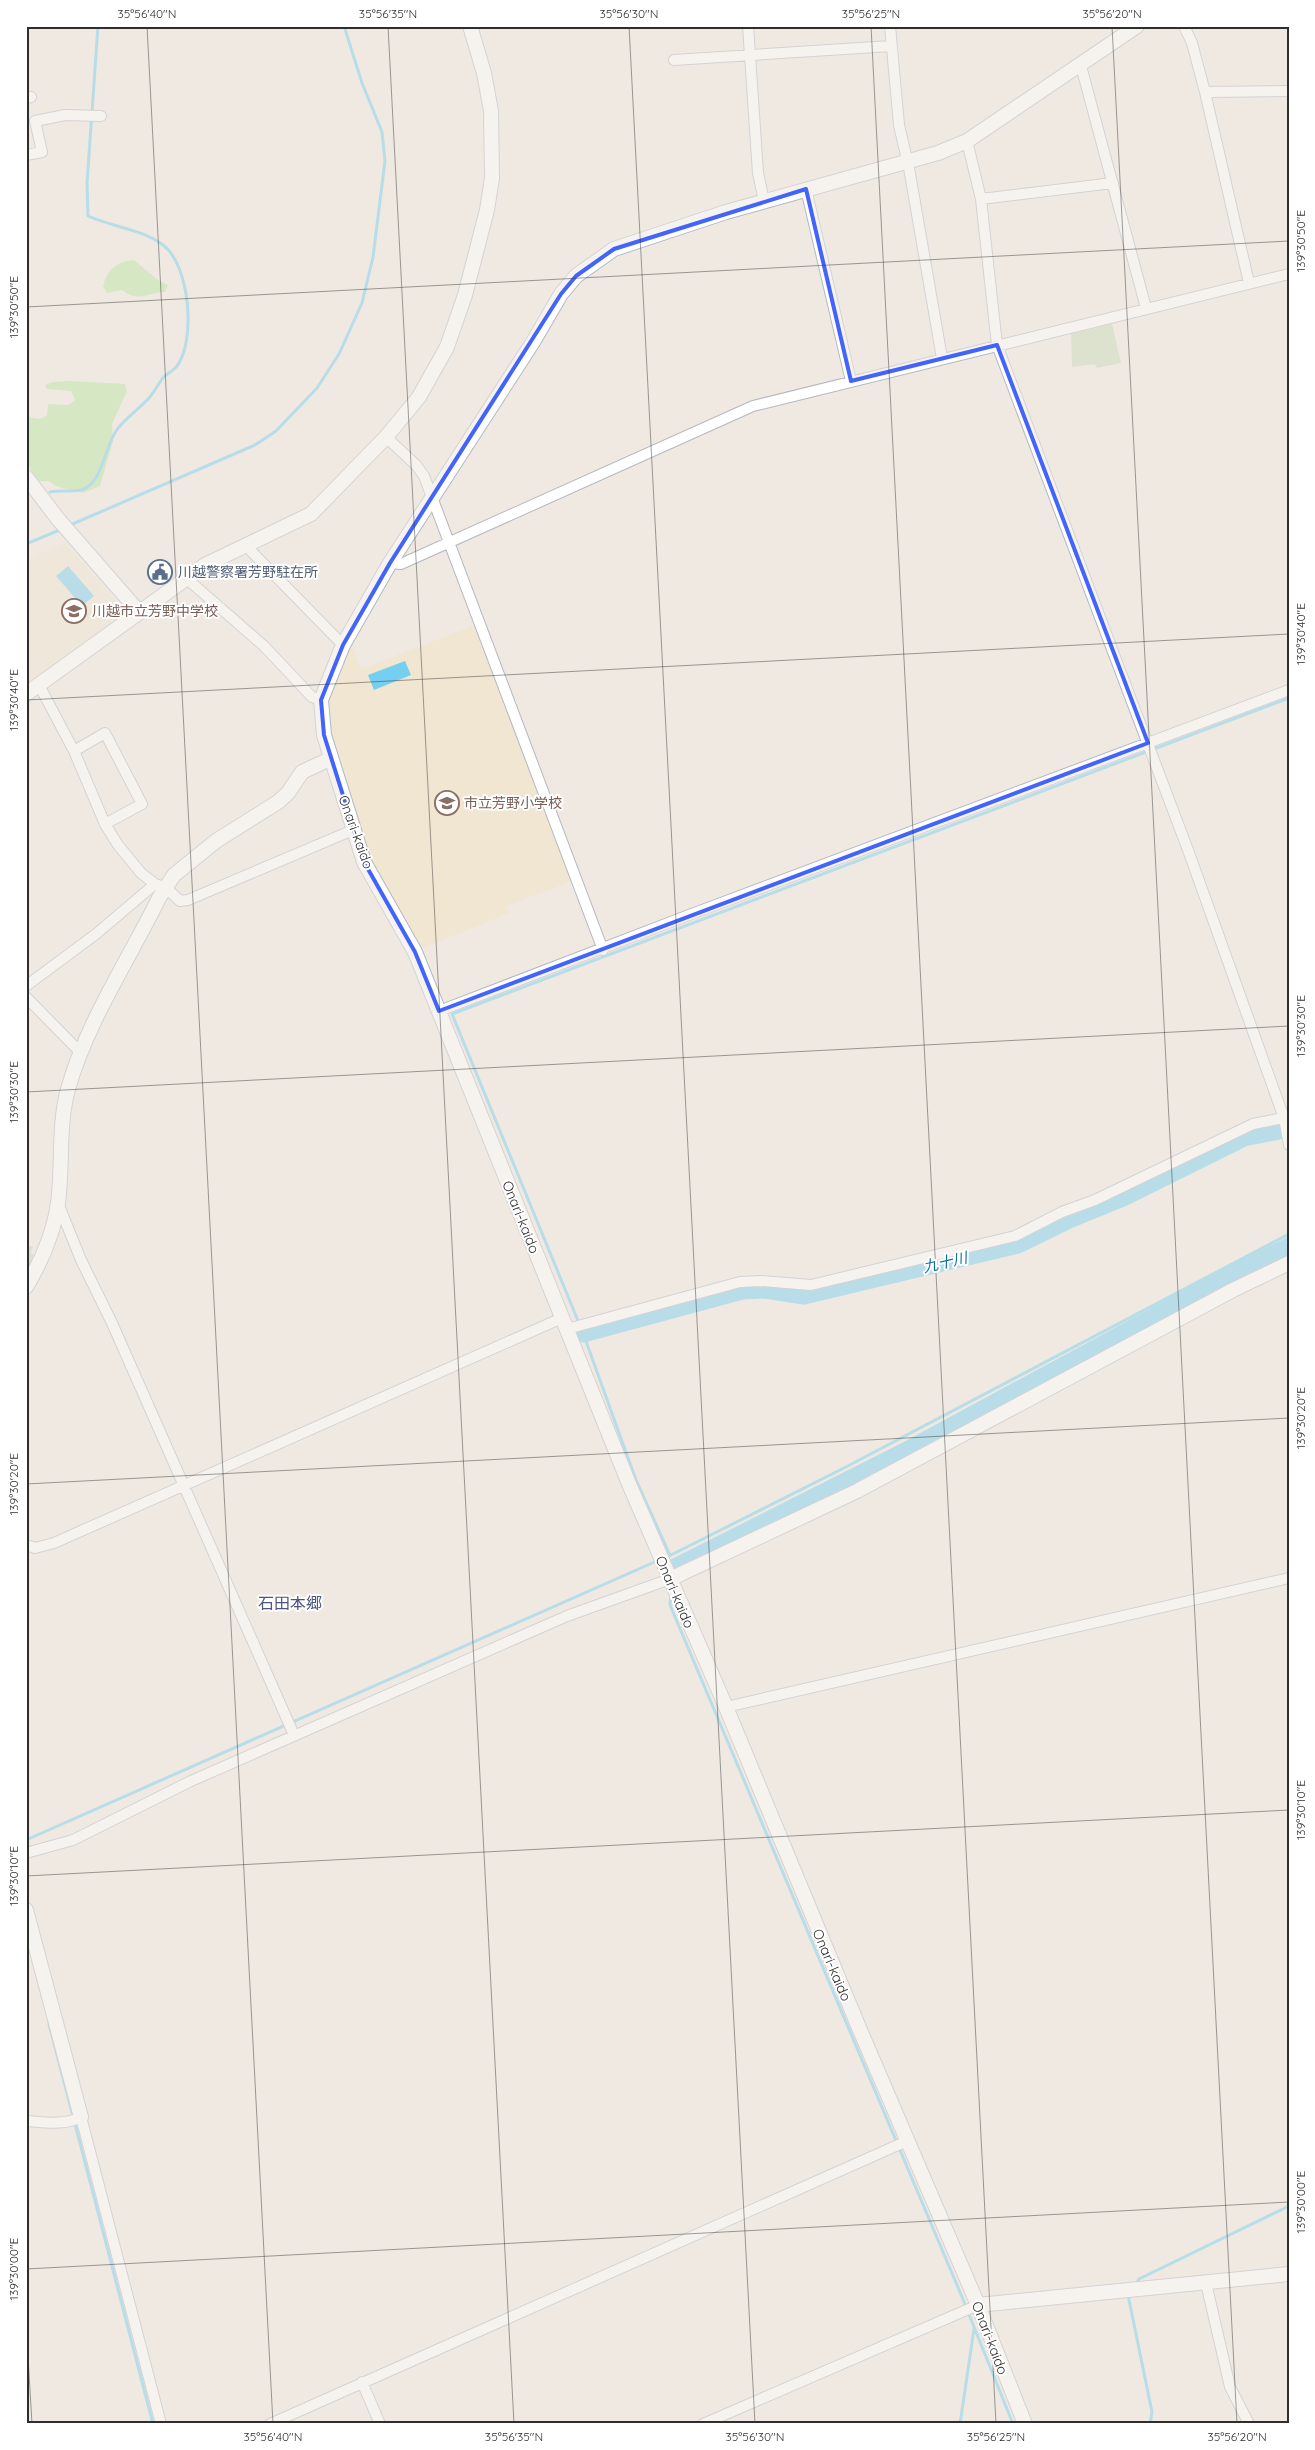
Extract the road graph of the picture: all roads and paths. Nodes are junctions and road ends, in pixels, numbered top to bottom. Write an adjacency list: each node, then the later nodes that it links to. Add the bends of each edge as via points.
1 (470, 26): 26 (street, via 491,111 492,178 487,210 465,295 447,347 419,397)
2 (748, 26): 7 (street)
3 (890, 26): 6 (street)
4 (1137, 26): 9 (street)
5 (1184, 26): 11 (street)
6 (891, 46): 7 (street); 15 (street, via 897,109)
7 (749, 55): 8 (street); 19 (street, via 758,173)
8 (674, 60)
9 (1081, 66): 13 (street); 16 (street)
10 (1289, 91): 11 (street)
11 (1205, 92): 21 (street)
12 (102, 116): 14 (street, via 66,115 35,121 42,152)
13 (967, 141): 15 (street); 18 (street)
14 (26, 155)
15 (907, 161): 17 (street); 24 (street)
16 (1113, 184): 18 (street); 22 (street)
17 (806, 189): 19 (street); 25 (street)
18 (981, 199): 23 (street)
19 (764, 201): 28 (street, via 614,249 576,276 561,294)
20 (1289, 274): 21 (street)
21 (1249, 283): 22 (street)
22 (1146, 308): 23 (street)
23 (997, 345): 24 (street); 39 (street)
24 (942, 358): 25 (street)
25 (850, 381): 30 (street, via 739,410)
26 (386, 438): 28 (street, via 416,465); 29 (street, via 311,514)
27 (26, 477): 33 (street)
28 (433, 497): 30 (street); 31 (street)
29 (248, 543): 32 (street); 34 (street, via 250,551)
30 (450, 543): 31 (street, via 401,564); 45 (street)
31 (390, 563): 34 (street)
32 (186, 578): 33 (street); 38 (street, via 264,646 312,697)
33 (139, 612): 35 (street)
34 (343, 645): 38 (street)
35 (38, 684): 37 (street); 40 (street)
36 (1289, 690): 39 (street)
37 (26, 694)
38 (321, 700): 41 (street, Onari-kaido)
39 (1148, 744): 45 (street); 50 (street)
40 (74, 751): 42 (street); 42 (street, via 105,733 142,804)
41 (330, 759): 43 (street, Onari-kaido); 44 (street, via 302,772 278,802 216,841)
42 (104, 824): 44 (street, via 135,866)
43 (353, 830): 44 (street, via 188,900 180,901); 48 (street, Onari-kaido, via 364,862 415,952)
44 (160, 885): 46 (street); 49 (street)
45 (602, 950): 48 (street)
46 (26, 986)
47 (28, 1004): 49 (street)
48 (438, 1011): 55 (street, Onari-kaido)
49 (80, 1052): 52 (street, via 68,1091 62,1128)
50 (1286, 1118): 51 (street); 55 (street, via 1253,1124 1015,1236 810,1284 740,1282)
51 (1289, 1144)
52 (58, 1203): 54 (street, via 40,1262); 56 (street)
53 (1289, 1263): 59 (street, via 857,1490)
54 (26, 1287)
55 (564, 1324): 56 (street); 59 (street, Onari-kaido)
56 (184, 1485): 57 (street, via 54,1543 35,1548); 61 (street)
57 (26, 1545)
58 (1289, 1578): 60 (street)
59 (670, 1579): 60 (street, Onari-kaido); 61 (street, via 567,1616)
60 (726, 1707): 66 (street, Onari-kaido)
61 (294, 1734): 62 (street, via 72,1840)
62 (26, 1853)
63 (26, 1910): 64 (street)
64 (81, 2117): 65 (street, via 62,2122); 71 (street)
65 (26, 2121)
66 (905, 2142): 69 (street, Onari-kaido); 70 (street)
67 (1289, 2274): 68 (street)
68 (1206, 2283): 69 (street); 76 (street, via 1230,2386)
69 (978, 2305): 74 (street); 75 (street, Onari-kaido)
70 (362, 2382): 72 (street); 73 (street)
71 (161, 2424)
72 (270, 2424)
73 (380, 2424)
74 (703, 2424)
75 (1025, 2424)
76 (1249, 2424)

